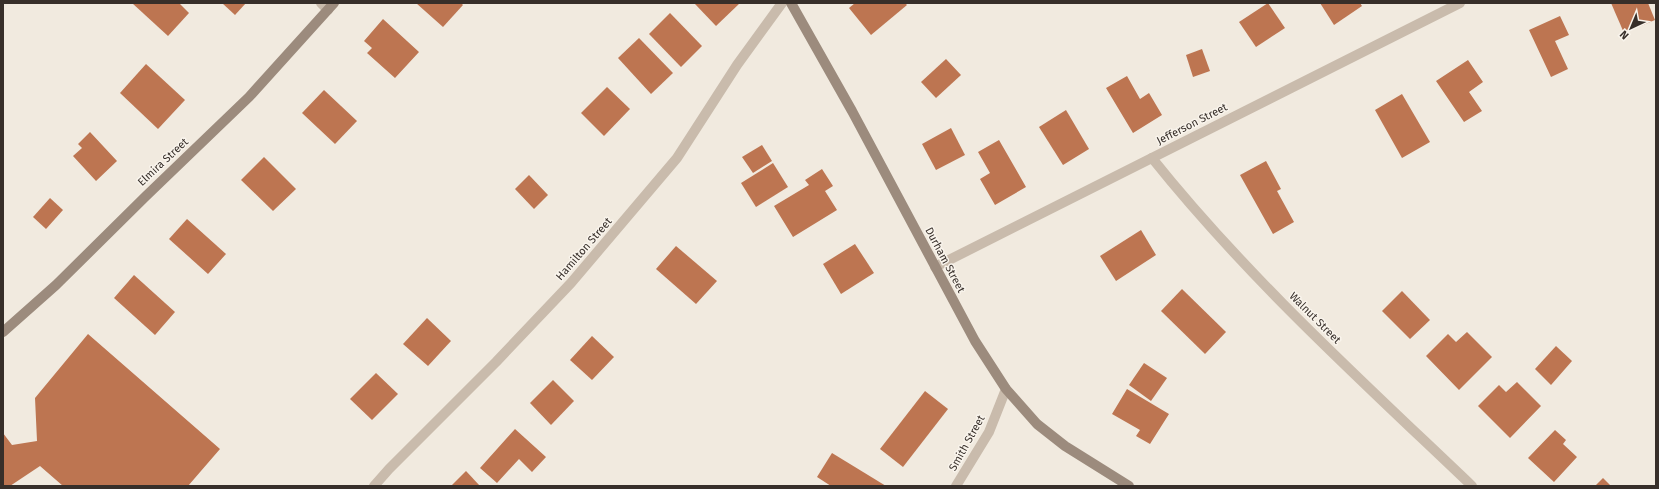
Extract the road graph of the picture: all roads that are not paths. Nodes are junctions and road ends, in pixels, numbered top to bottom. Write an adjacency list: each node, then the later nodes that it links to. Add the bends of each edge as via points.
1 (782, 3): 9 (street, Hamilton Street, via 737,65 677,158 571,283)
2 (791, 3): 6 (street, Durham Street)
3 (1460, 3): 5 (street, Jefferson Street)
4 (328, 5): 7 (street, Elmira Street, via 249,97 56,285)
5 (1152, 158): 6 (street, Jefferson Street); 12 (street, Walnut Street, via 1180,194 1280,300)
6 (935, 267): 8 (street, Durham Street, via 975,341)
7 (3, 332)
8 (1006, 389): 10 (street, Smith Street, via 989,432); 11 (street, Durham Street, via 1037,424 1065,446)
9 (374, 486)
10 (956, 486)
11 (1129, 486)
12 (1472, 486)

